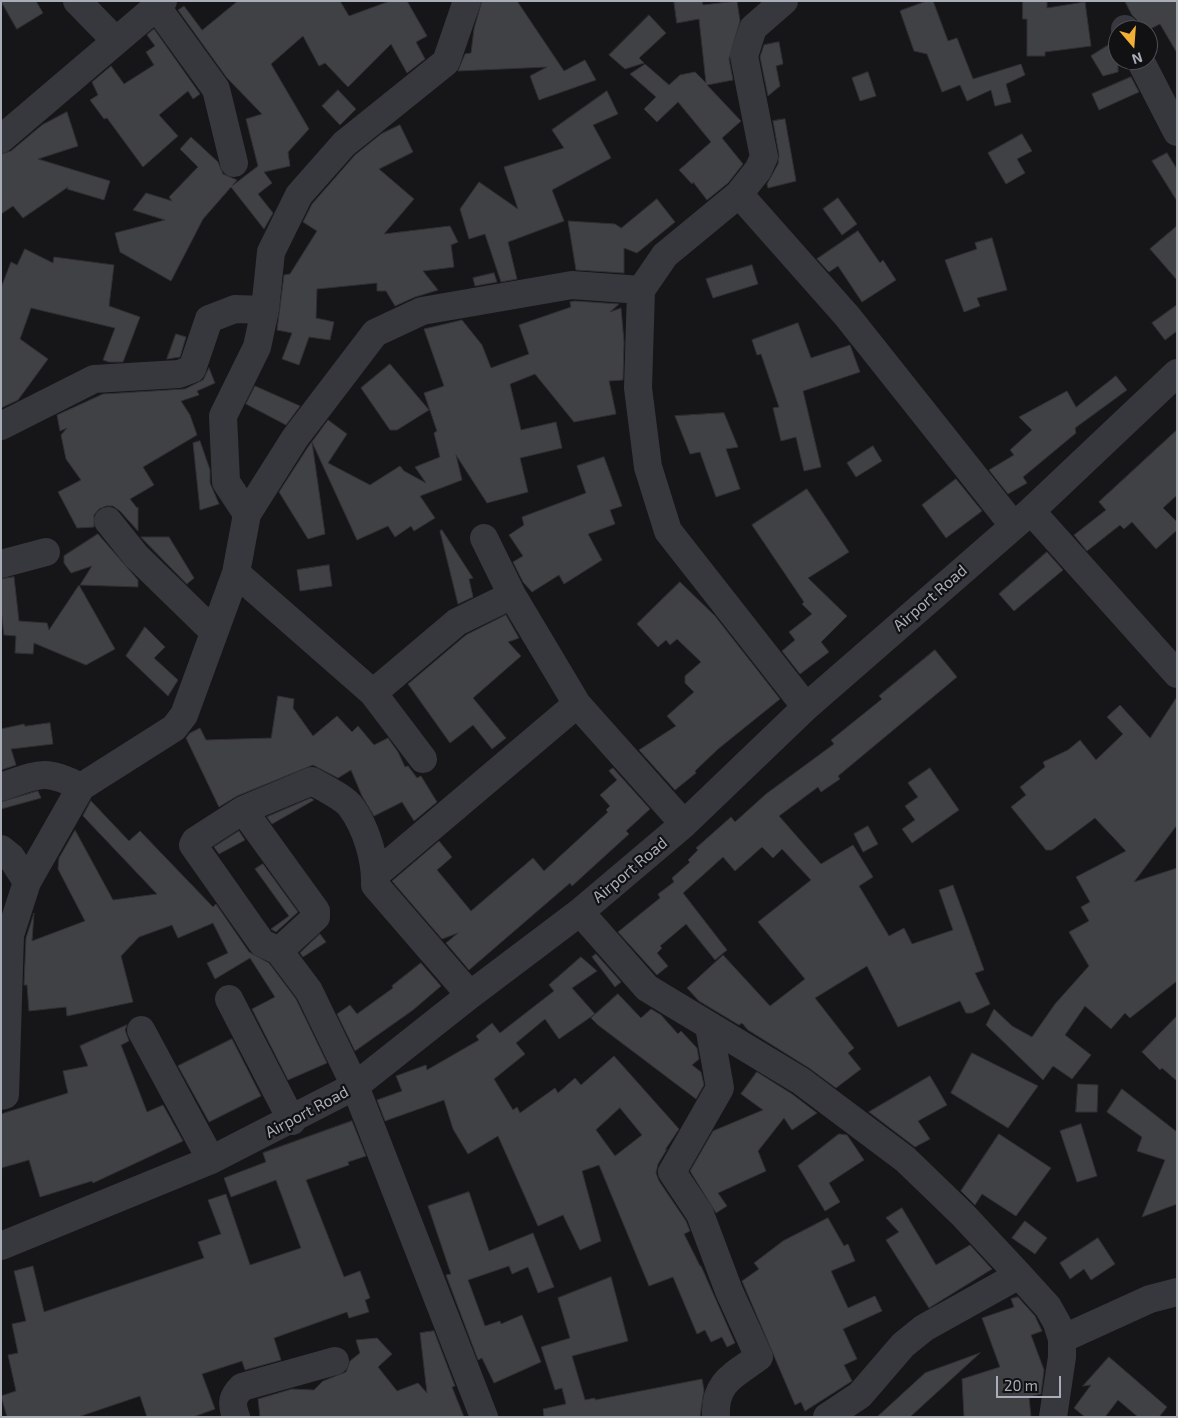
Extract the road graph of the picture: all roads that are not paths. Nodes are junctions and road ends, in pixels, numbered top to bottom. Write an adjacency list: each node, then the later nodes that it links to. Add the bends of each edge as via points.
1 (77, 1): 5 (street)
2 (466, 1): 12 (street, via 446,62 344,144 299,195 271,252)
3 (784, 1): 10 (street, via 754,28 744,56 764,157)
4 (160, 4): 5 (street); 9 (street, via 216,89)
5 (116, 41): 8 (street)
6 (1145, 70): 7 (street)
7 (1177, 132)
8 (1, 139)
9 (234, 163)
10 (739, 194): 11 (street, via 666,255); 16 (street)
11 (641, 290): 15 (street, via 572,285 422,310 375,333 295,438); 27 (street, via 638,388 648,467 668,531)
12 (265, 310): 14 (street, via 235,309 209,319 192,369 179,374 94,379); 15 (street, via 257,347 223,416 226,482)
13 (1177, 373): 16 (street, Airport Road)
14 (1, 426)
15 (247, 514): 21 (street)
16 (1022, 518): 24 (street); 27 (street, Airport Road)
17 (108, 522): 23 (street, via 136,556)
18 (484, 538): 22 (street)
19 (46, 552): 20 (street)
20 (1, 564)
21 (236, 573): 23 (street); 25 (street)
22 (512, 595): 25 (street, via 457,622); 26 (street)
23 (213, 631): 30 (street, via 184,715 174,728)
24 (1177, 674)
25 (373, 693): 28 (street)
26 (577, 704): 32 (street); 34 (street)
27 (806, 707): 32 (street, Airport Road)
28 (423, 759)
29 (1, 787): 30 (street, via 45,773)
30 (80, 788): 35 (street)
31 (243, 810): 34 (street, via 312,781 351,805 368,842); 37 (street, via 316,911 316,917); 37 (street, via 193,845 262,943)
32 (684, 824): 36 (street, Airport Road)
33 (1, 849): 35 (street, via 11,857)
34 (375, 875): 38 (street, via 375,885)
35 (27, 882): 43 (street, via 10,935 5,1095)
36 (580, 912): 38 (street, Airport Road); 40 (street, via 647,988)
37 (279, 951): 42 (street, via 310,991)
38 (470, 995): 42 (street, Airport Road)
39 (229, 999): 44 (street)
40 (709, 1026): 47 (street, via 801,1081 905,1159); 53 (street, via 720,1088 672,1172 700,1214 729,1291 759,1357 723,1383 716,1402)
41 (141, 1030): 45 (street)
42 (355, 1086): 44 (street, Airport Road); 52 (street)
43 (1, 1096)
44 (292, 1121): 45 (street, Airport Road)
45 (211, 1160): 46 (street, Airport Road)
46 (1, 1246)
47 (1019, 1275): 49 (street, via 1048,1307); 54 (street, via 924,1328 903,1345 860,1395)
48 (1177, 1292): 49 (street, via 1150,1299)
49 (1062, 1339): 55 (street)
50 (335, 1361): 51 (street, via 242,1387 234,1396 232,1405)
51 (236, 1417)
52 (484, 1417)
53 (716, 1417)
54 (827, 1417)
55 (1053, 1417)

